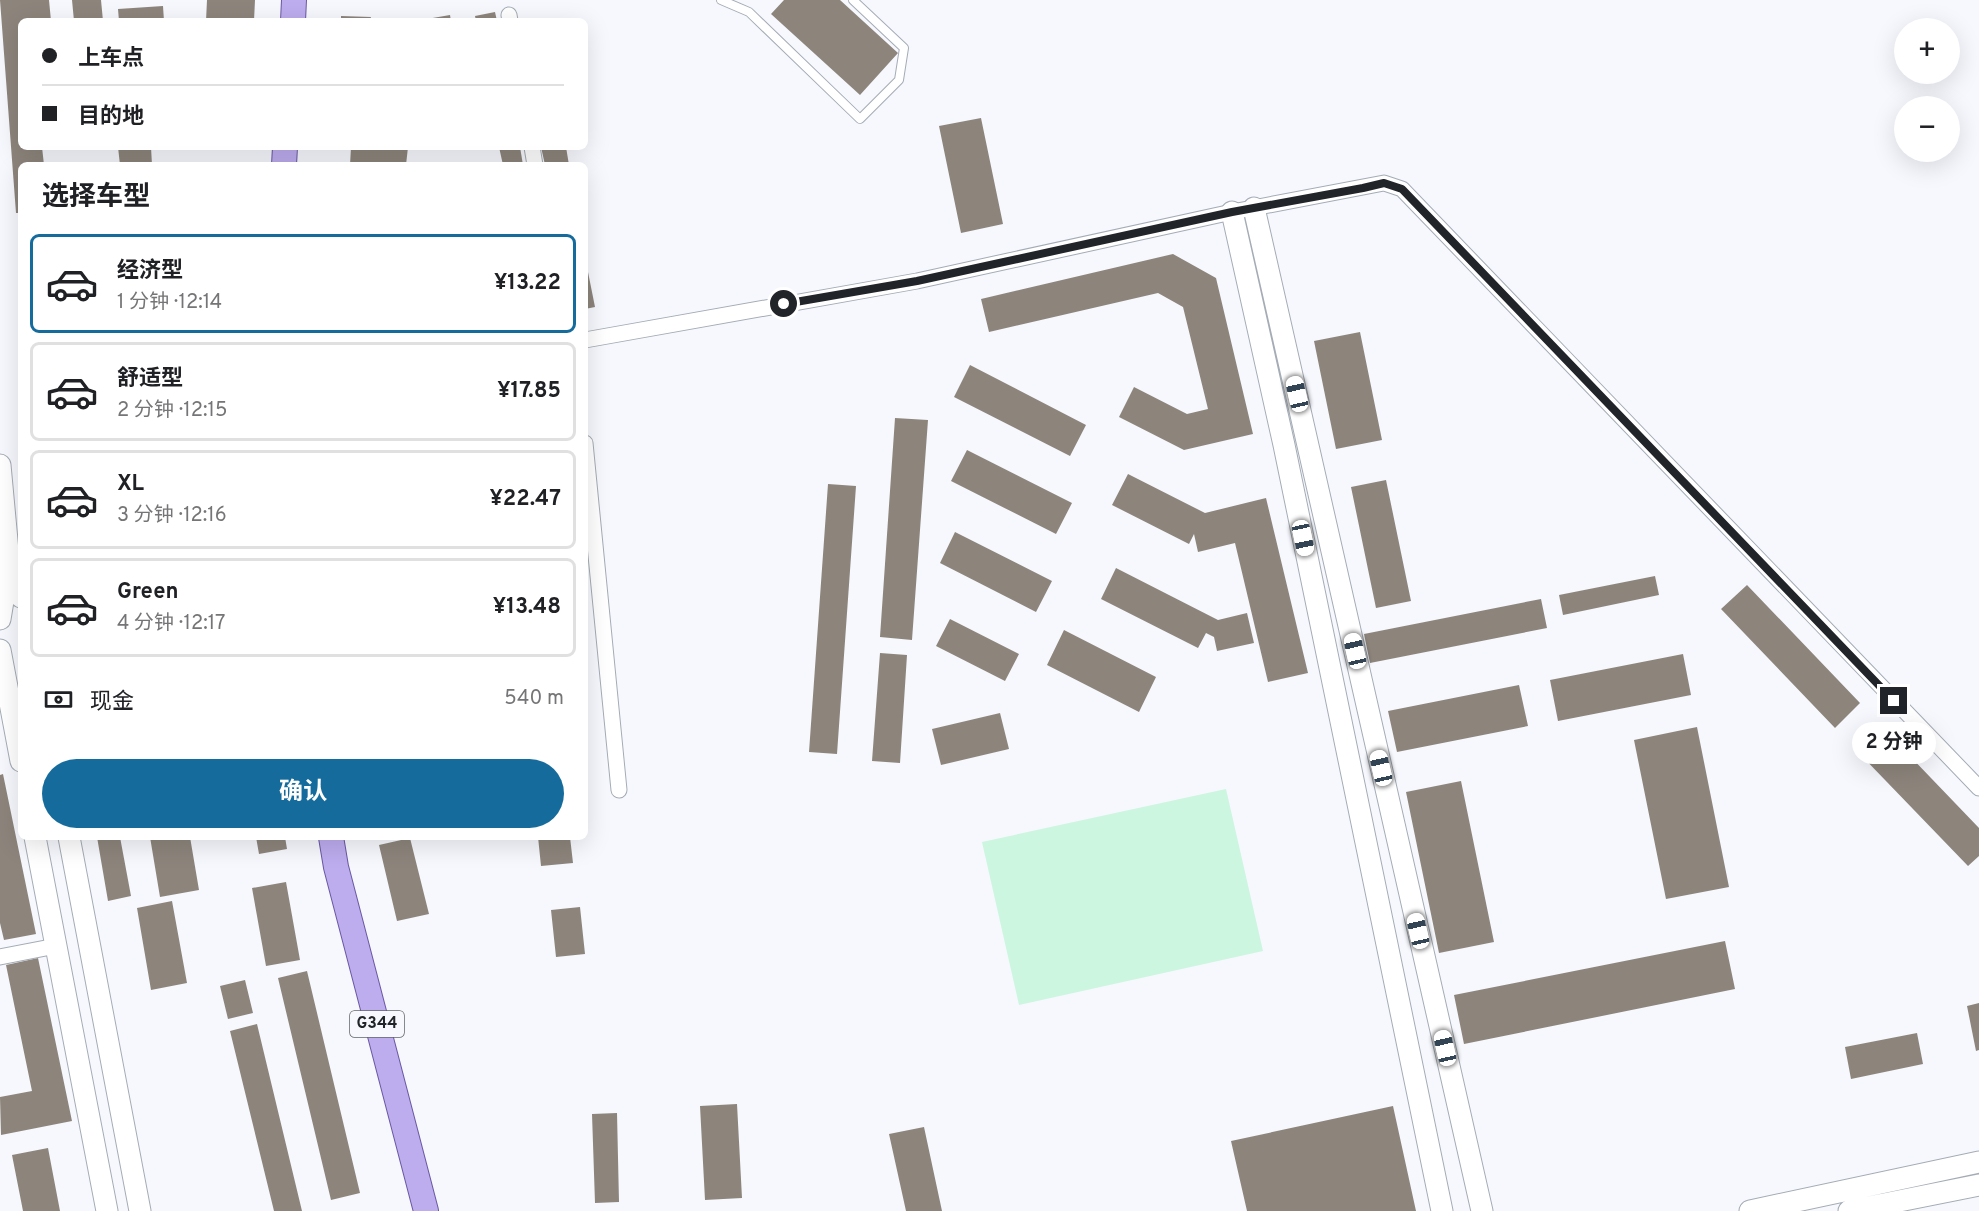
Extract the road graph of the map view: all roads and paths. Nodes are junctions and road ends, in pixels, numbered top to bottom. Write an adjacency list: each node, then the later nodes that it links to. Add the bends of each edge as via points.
1 (294, 0): 4 (main road)
2 (721, 0): 3 (lane, via 748,12 860,119 898,80 904,48)
3 (853, 0)
4 (293, 18)
5 (1254, 208): 6 (street); 15 (street, via 1384,183 1402,189); 28 (main road)
6 (1232, 212): 7 (street, via 917,281); 27 (main road)
7 (588, 339)
8 (0, 465): 10 (main road)
9 (588, 474): 16 (street)
10 (15, 561): 11 (main road); 12 (main road)
11 (18, 579)
12 (0, 619)
13 (0, 650): 14 (main road)
14 (18, 745)
15 (1979, 788)
16 (619, 790)
17 (36, 840): 20 (main road)
18 (70, 840): 25 (main road)
19 (332, 840): 26 (main road, G344)
20 (56, 946): 21 (street); 24 (main road)
21 (0, 957)
22 (1979, 1162): 29 (main road)
23 (1979, 1185): 30 (main road)
24 (107, 1211)
25 (140, 1211)
26 (426, 1211)
27 (1442, 1211)
28 (1482, 1211)
29 (1750, 1211)
30 (1850, 1211)

